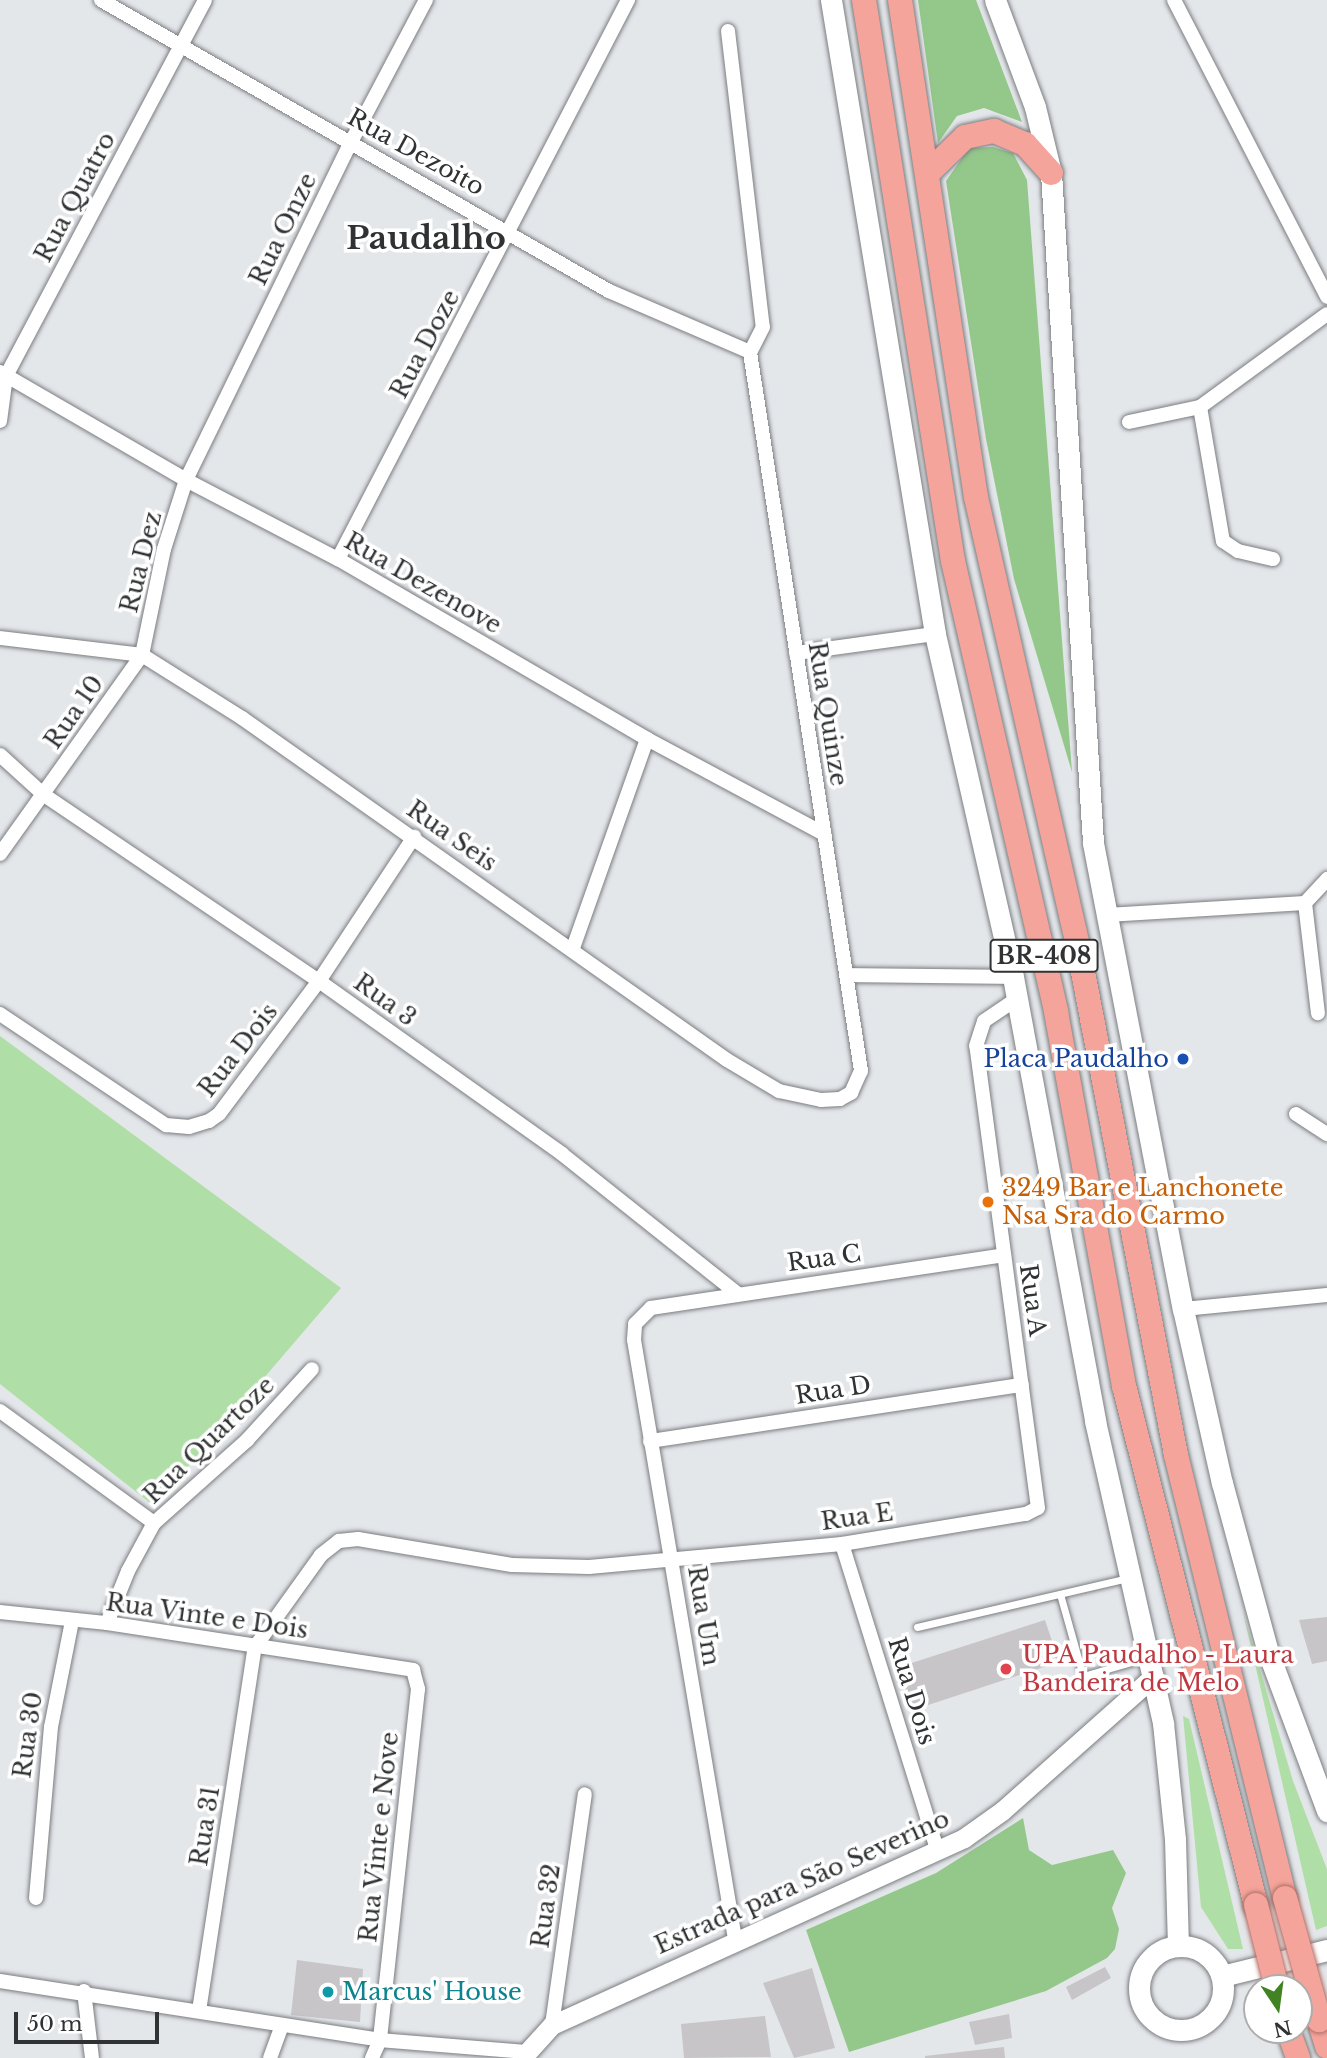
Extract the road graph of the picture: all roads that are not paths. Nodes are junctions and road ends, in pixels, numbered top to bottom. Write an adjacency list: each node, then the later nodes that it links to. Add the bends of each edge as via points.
1 (101, 0): 11 (street, Rua Dezoito)
2 (205, 0): 11 (street, Rua Quatro)
3 (426, 0): 12 (street, Rua Onze)
4 (628, 0): 15 (street, Rua Doze)
5 (831, 0): 26 (main road)
6 (864, 0): 78 (highway, BR-408, bridge, via 953,561 1058,1024 1124,1386)
7 (900, 0): 14 (highway, BR-408)
8 (995, 0): 13 (main road, via 1035,107)
9 (1174, 0): 16 (street)
10 (728, 31): 18 (street, via 763,327)
11 (182, 45): 12 (street, Rua Dezoito); 19 (street, Rua Quatro)
12 (351, 142): 15 (street, Rua Dezoito); 23 (street, Rua Onze)
13 (1051, 173): 14 (highway, via 1025,144 994,131 965,137); 38 (main road, via 1086,770)
14 (927, 174): 86 (highway, BR-408, bridge, via 960,406 994,585 1078,946 1176,1455 1285,1898)
15 (511, 231): 18 (street, Rua Dezoito, via 609,291); 24 (street, Rua Doze)
16 (1327, 297)
17 (1327, 314): 20 (street)
18 (750, 352): 28 (street, Rua Quinze)
19 (3, 374): 21 (street, Rua Quatro); 23 (street, Rua Dezenove)
20 (1200, 407): 22 (street); 25 (street, via 1223,541 1238,551)
21 (0, 421)
22 (1129, 422)
23 (187, 480): 24 (street, Rua Dezenove); 29 (street, Rua Dez, via 164,549)
24 (338, 559): 30 (street, Rua Dezenove)
25 (1273, 559)
26 (935, 634): 28 (street); 41 (main road)
27 (0, 638): 29 (street, Rua Seis)
28 (796, 653): 33 (street, Rua Quinze)
29 (142, 655): 32 (street, Rua 10); 34 (street, Rua Seis)
30 (647, 739): 33 (street, Rua Dezenove); 39 (street)
31 (0, 755): 32 (street, Rua 3)
32 (44, 795): 35 (street, Rua 10); 42 (street, Rua 3)
33 (824, 834): 40 (street, Rua Quinze)
34 (414, 837): 39 (street, Rua Seis); 42 (street, Rua Dois)
35 (0, 854)
36 (1327, 878): 37 (street)
37 (1305, 903): 38 (street); 44 (street)
38 (1108, 915): 53 (main road)
39 (573, 948): 46 (street, Rua Seis, via 727,1060 779,1091 840,1099)
40 (848, 975): 41 (street); 46 (street, Rua Quinze)
41 (1013, 977): 43 (main road)
42 (318, 981): 45 (street, Rua Dois, via 219,1114 189,1127 166,1125); 50 (street, Rua 3, via 562,1154)
43 (1017, 999): 49 (street, Rua A, via 984,1021 976,1046); 62 (main road, via 1090,1394)
44 (1318, 1013)
45 (0, 1014)
46 (859, 1083)
47 (1296, 1114): 48 (street)
48 (1327, 1134)
49 (1004, 1255): 50 (street, Rua C); 55 (street, Rua A)
50 (737, 1293): 52 (street, Rua C)
51 (1327, 1295): 53 (street)
52 (650, 1308): 57 (street, Rua Um, via 638,1318 633,1331)
53 (1183, 1309): 72 (main road, via 1222,1483 1268,1652)
54 (312, 1369): 59 (street, Rua Quartoze, via 247,1440)
55 (1022, 1385): 57 (street, Rua D); 58 (street, Rua A)
56 (0, 1411): 59 (street)
57 (650, 1441): 61 (street, Rua Um)
58 (1040, 1500): 60 (street, Rua E, via 1038,1508 1026,1514)
59 (154, 1523): 66 (street, Rua Quartoze, via 128,1570)
60 (842, 1544): 61 (street, Rua E); 73 (street, Rua Dois)
61 (671, 1559): 68 (street, Rua E, via 550,1568 358,1539 339,1541 321,1555); 75 (street, Rua Um)
62 (1131, 1577): 63 (lane); 69 (main road)
63 (1060, 1594): 67 (lane); 69 (lane, via 1083,1676)
64 (0, 1612): 65 (street, Rua Vinte e Dois)
65 (72, 1621): 66 (street, Rua Vinte e Dois); 74 (street, Rua 30, via 51,1727)
66 (107, 1623): 68 (street, Rua Vinte e Dois)
67 (917, 1627)
68 (255, 1647): 70 (street, Rua Vinte e Dois); 82 (street, Rua 31)
69 (1152, 1666): 73 (street, Estrada para São Severino, via 1002,1811); 76 (main road, via 1172,1800)
70 (407, 1667): 85 (street, Rua Vinte e Nove, via 415,1673 418,1689)
71 (585, 1794): 84 (street, Rua 32)
72 (1327, 1811)
73 (938, 1852): 75 (street, Estrada para São Severino)
74 (36, 1898)
75 (735, 1939): 84 (street, Estrada para São Severino)
76 (1178, 1946): 79 (main road, via 1205,1953); 79 (main road, via 1153,1957 1140,1980 1143,2007 1163,2026 1190,2029 1213,2015 1221,2003)
77 (1327, 1950): 79 (main road)
78 (1273, 1974)
79 (1222, 1976)
80 (0, 1981): 81 (street)
81 (84, 1991): 82 (street); 88 (street)
82 (199, 2011): 83 (street)
83 (282, 2025): 85 (street); 89 (street)
84 (552, 2025): 87 (street, Estrada para São Severino)
85 (380, 2040): 87 (street); 90 (street, Rua Vinte e Nove)
86 (1327, 2047)
87 (524, 2055)
88 (92, 2058)
89 (270, 2058)
90 (372, 2058)

